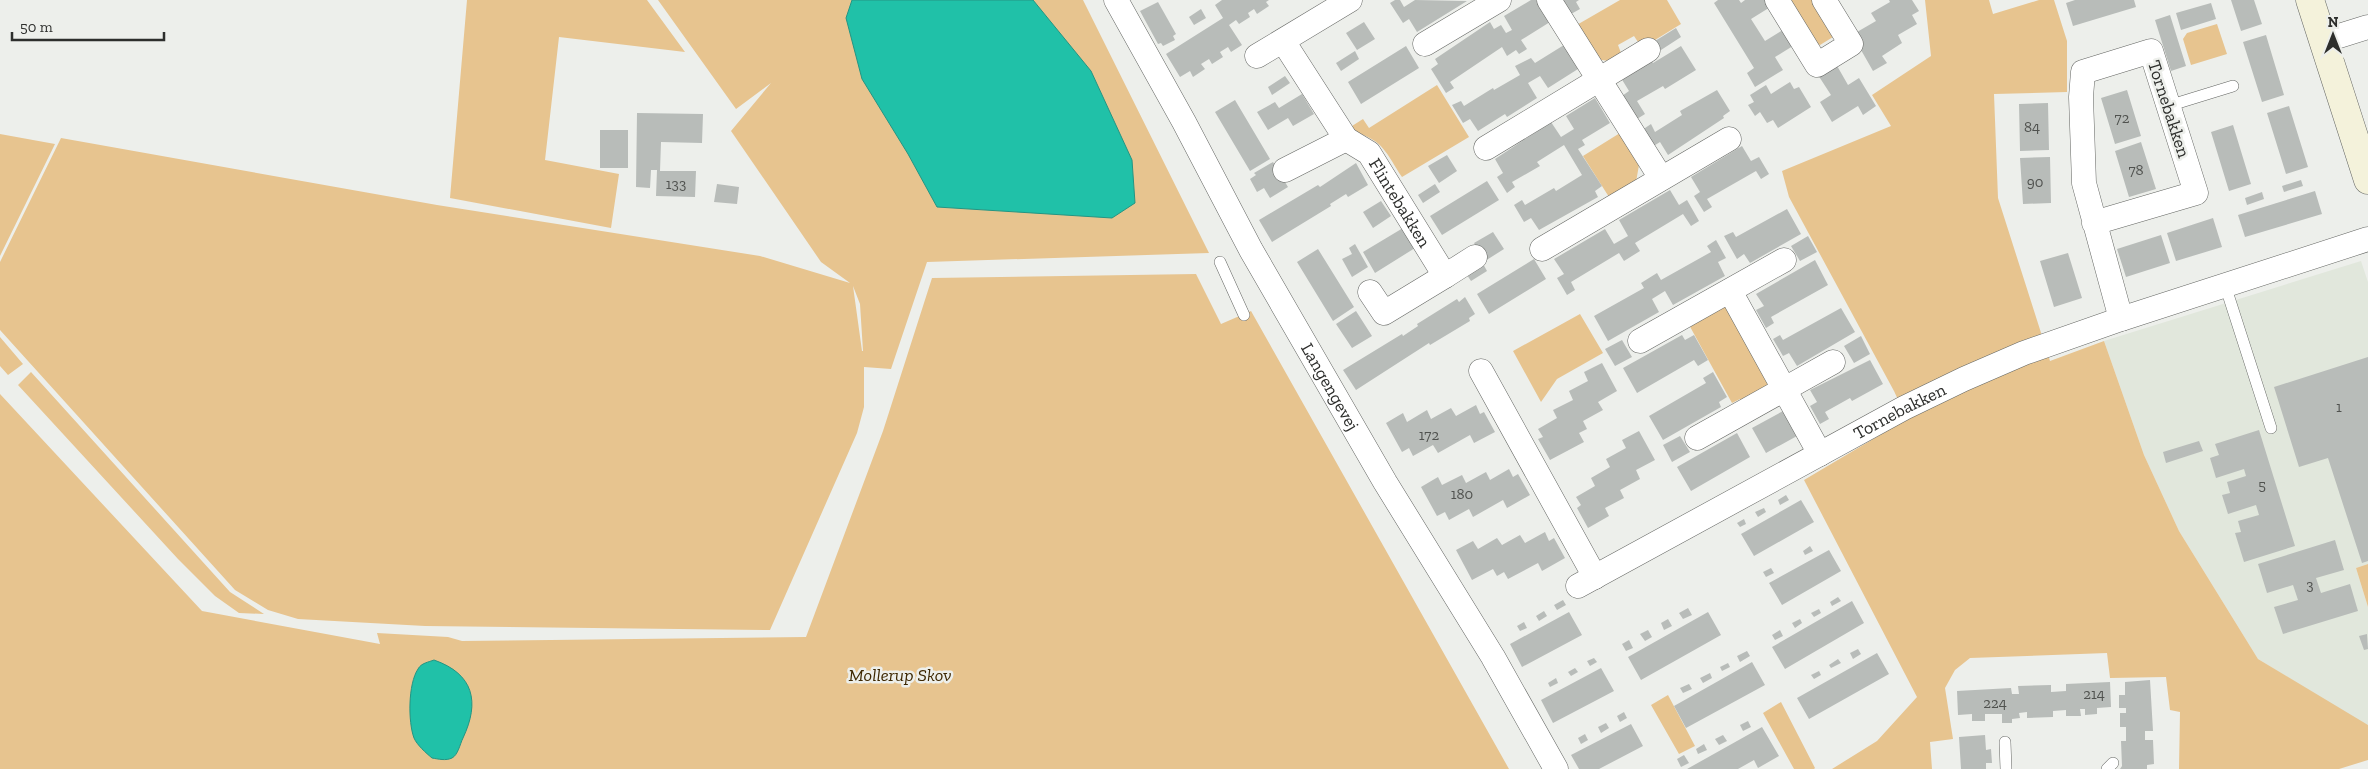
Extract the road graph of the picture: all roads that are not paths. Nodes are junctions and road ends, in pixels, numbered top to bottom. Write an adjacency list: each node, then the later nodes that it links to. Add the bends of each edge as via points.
1 (1116, 0): 43 (street, Langengevej, via 1256,257)
2 (1350, 0): 9 (street)
3 (1498, 0): 11 (street)
4 (1548, 0): 14 (street)
5 (1777, 0): 6 (street, via 1816,65 1851,44)
6 (1824, 0)
7 (2310, 0): 10 (street)
8 (2368, 27): 10 (street)
9 (1283, 41): 13 (street); 17 (street, Flintebakken)
10 (2323, 41): 22 (street)
11 (1425, 44)
12 (1648, 50): 14 (street)
13 (1256, 56)
14 (1599, 80): 19 (street); 21 (street)
15 (2233, 86): 16 (lane)
16 (2168, 106): 23 (street, Tornebakken, via 2196,193); 23 (street, Tornebakken, via 2150,51 2083,72 2084,183)
17 (1346, 139): 20 (street); 29 (street, Flintebakken, via 1370,153)
18 (1729, 139): 21 (street)
19 (1486, 148)
20 (1285, 170)
21 (1661, 178): 25 (street)
22 (2368, 180)
23 (2094, 223): 34 (street, Tornebakken)
24 (2368, 239): 30 (street, Tornebakken)
25 (1542, 249)
26 (1475, 257): 29 (street)
27 (1784, 260): 31 (street)
28 (1220, 262): 33 (lane)
29 (1445, 276): 32 (street, via 1384,313)
30 (2226, 285): 34 (street, Tornebakken); 39 (lane)
31 (1730, 291): 35 (street); 38 (street)
32 (1370, 292)
33 (1244, 315)
34 (2121, 319): 41 (street, Tornebakken, via 1964,378)
35 (1640, 340)
36 (1833, 362): 38 (street)
37 (1481, 371): 41 (street, Tornebakken, via 1587,581)
38 (1784, 389): 40 (street); 41 (street)
39 (2271, 428)
40 (1697, 438)
41 (1820, 454)
42 (2005, 742): 44 (lane)
43 (1556, 769)
44 (2006, 769)

